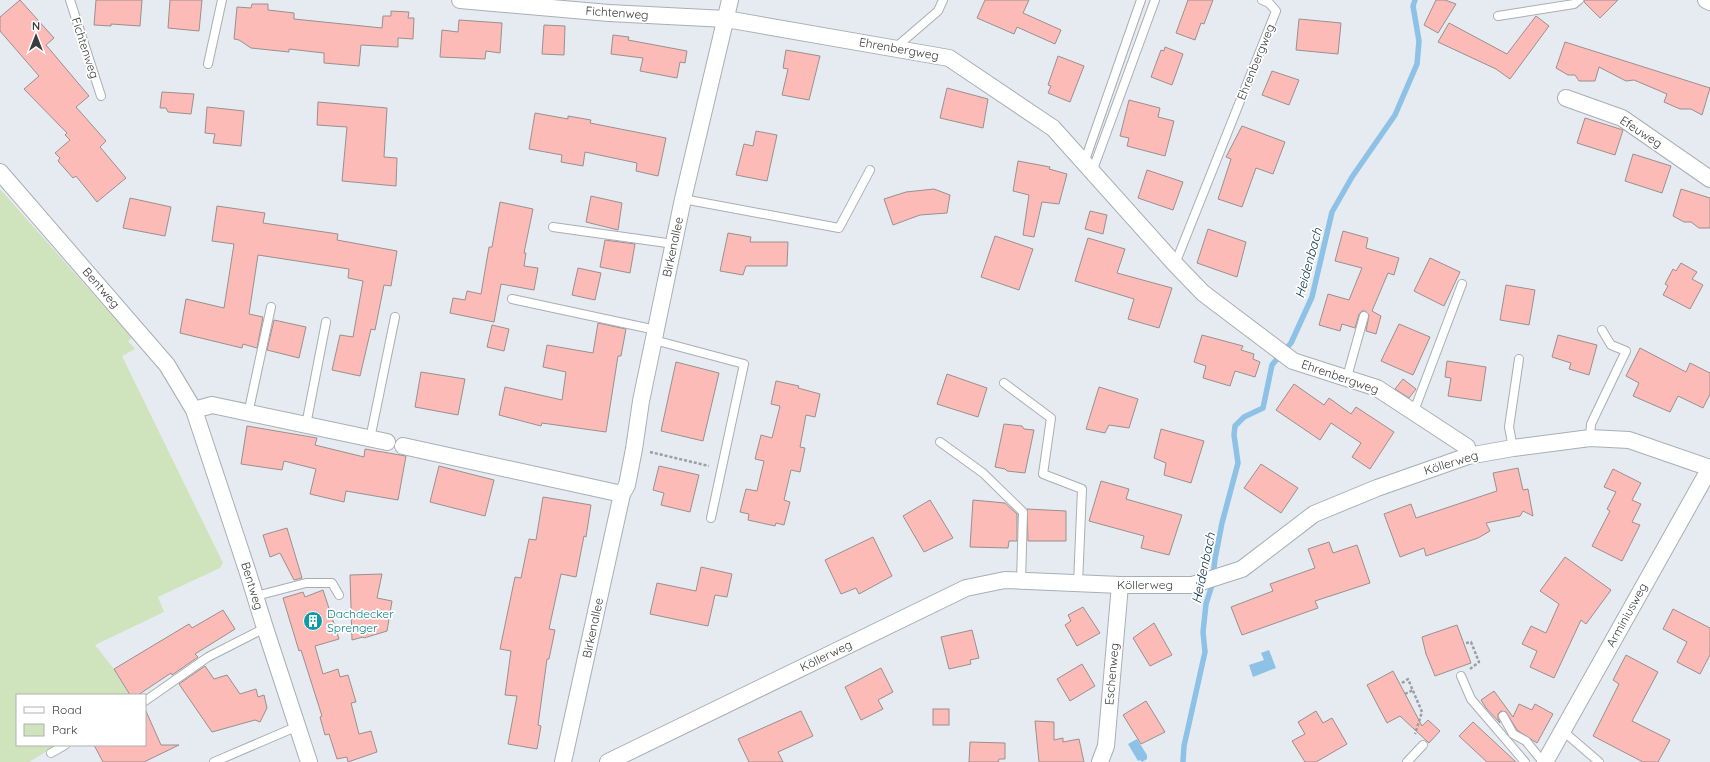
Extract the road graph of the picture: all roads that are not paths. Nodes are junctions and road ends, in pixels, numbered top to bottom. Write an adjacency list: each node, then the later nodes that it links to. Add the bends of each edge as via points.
1 (70, 0): 16 (lane, Fichtenweg)
2 (222, 0): 15 (lane)
3 (460, 0): 13 (street, Fichtenweg, via 610,13)
4 (730, 0): 13 (street, Birkenallee)
5 (943, 0): 14 (lane, via 938,11)
6 (1142, 0): 18 (lane)
7 (1154, 0): 18 (lane)
8 (1262, 0): 25 (lane, Ehrenbergweg, via 1270,3 1276,11)
9 (1579, 0): 12 (lane, via 1574,4)
10 (1706, 0): 11 (street)
11 (1710, 2)
12 (1498, 16)
13 (726, 19): 14 (street, Ehrenbergweg); 22 (street, Birkenallee)
14 (895, 48): 18 (street, Ehrenbergweg, via 949,58 1053,128)
15 (208, 64)
16 (101, 96)
17 (1566, 98): 21 (street, Efeuweg, via 1622,118)
18 (1088, 167): 25 (street, Ehrenbergweg)
19 (870, 170): 22 (lane, via 839,228)
20 (0, 172): 37 (street, Bentweg, via 167,365)
21 (1710, 178)
22 (683, 199): 24 (street, Birkenallee)
23 (552, 227): 24 (lane)
24 (674, 244): 33 (street, Birkenallee)
25 (1175, 264): 35 (street, Ehrenbergweg, via 1203,293 1293,361)
26 (1462, 284): 38 (lane)
27 (512, 299): 33 (lane)
28 (271, 307): 39 (lane)
29 (1364, 316): 35 (lane)
30 (395, 317): 42 (lane)
31 (326, 322): 40 (lane)
32 (1602, 330): 41 (lane, via 1611,345 1626,351 1591,424)
33 (655, 335): 49 (street, Birkenallee, via 627,485); 50 (lane, via 744,364)
34 (1519, 360): 46 (lane, via 1509,427)
35 (1347, 377): 38 (street, Ehrenbergweg, via 1378,388)
36 (1004, 383): 52 (lane, via 1051,418 1043,474 1082,489)
37 (194, 410): 39 (street, via 212,406); 55 (street, Bentweg)
38 (1414, 412): 47 (street, Ehrenbergweg, via 1466,447)
39 (248, 414): 40 (street)
40 (306, 425): 42 (street)
41 (1590, 438): 46 (street, Köllerweg); 48 (street, Köllerweg, via 1629,440)
42 (370, 439): 43 (street)
43 (387, 442)
44 (940, 442): 51 (lane, via 983,473 1023,512)
45 (403, 446): 49 (street)
46 (1513, 448): 47 (street, Köllerweg)
47 (1468, 456): 53 (street, Köllerweg, via 1377,488 1314,514 1242,568 1192,585)
48 (1710, 468): 61 (street, Arminiusweg)
49 (622, 494): 67 (street, Birkenallee)
50 (711, 518)
51 (1021, 581): 52 (street, Köllerweg); 68 (street, Köllerweg, via 1005,580 966,588)
52 (1078, 584): 53 (street, Köllerweg)
53 (1120, 585): 69 (street, Eschenweg, via 1106,746)
54 (339, 595): 55 (lane, via 332,583 306,583)
55 (256, 596): 56 (street, Bentweg)
56 (265, 628): 58 (lane, via 208,657); 60 (street, Bentweg)
57 (1461, 676): 71 (lane, via 1471,699)
58 (146, 700)
59 (1503, 716): 72 (lane, via 1513,734 1526,741)
60 (298, 726): 65 (lane); 66 (street, Bentweg)
61 (1563, 731): 72 (street, Arminiusweg); 73 (lane)
62 (1423, 745): 70 (lane)
63 (63, 746): 64 (lane)
64 (51, 753)
65 (214, 762)
66 (309, 762)
67 (563, 762)
68 (608, 762)
69 (1100, 762)
70 (1407, 762)
71 (1525, 762)
72 (1544, 762)
73 (1599, 762)

